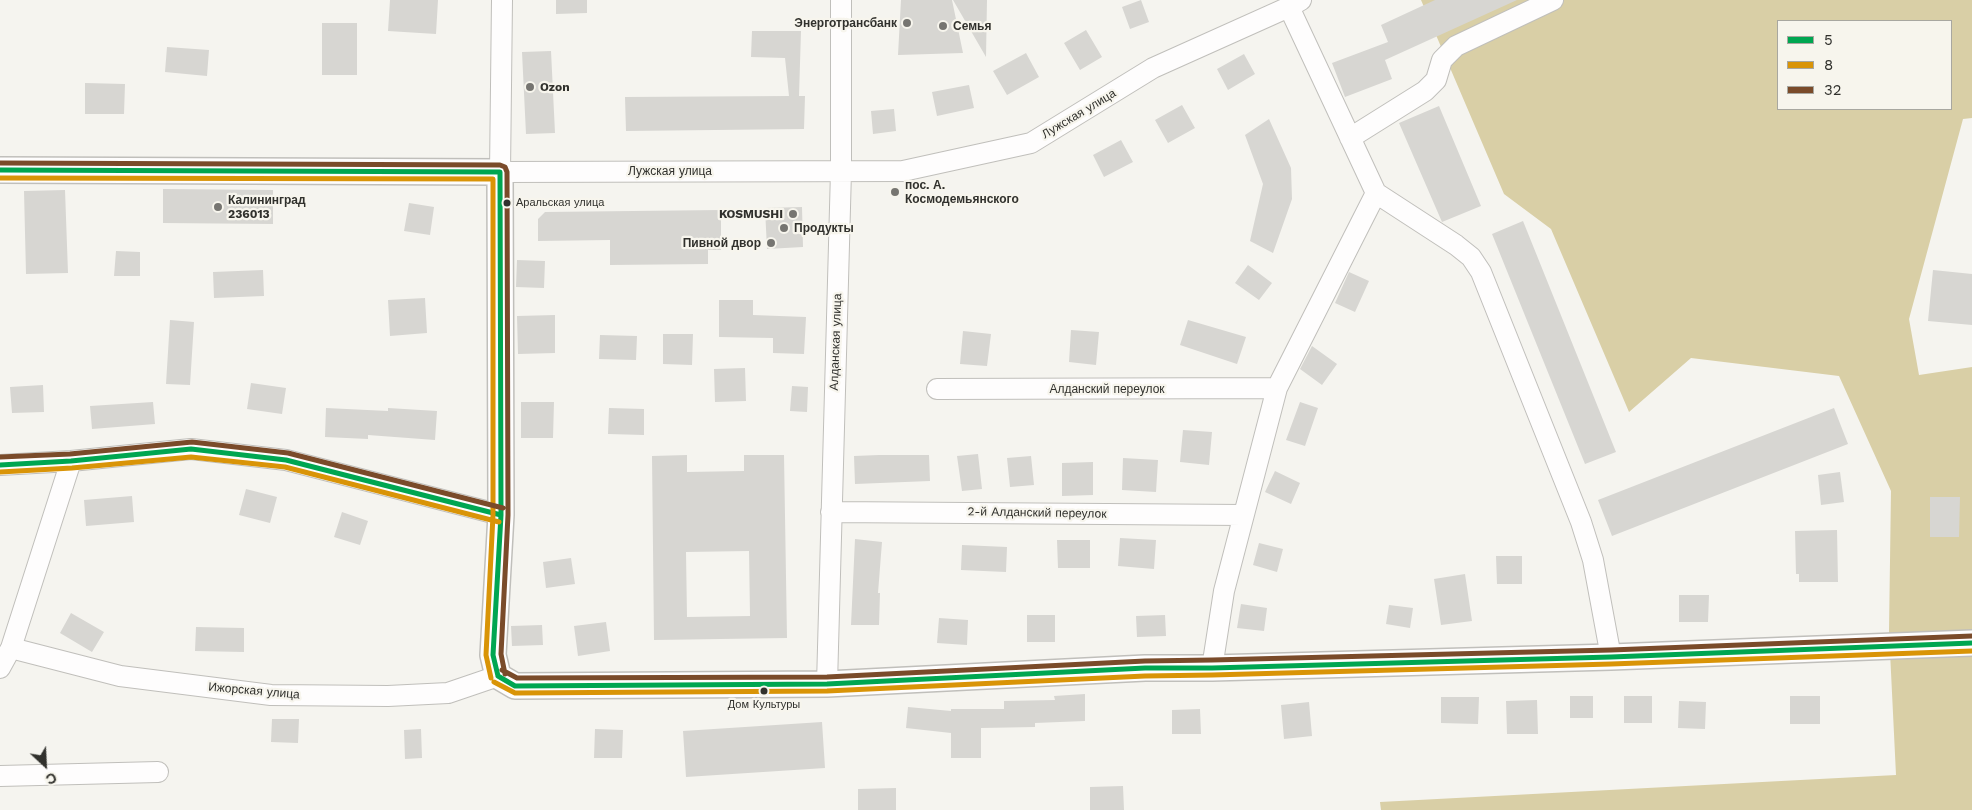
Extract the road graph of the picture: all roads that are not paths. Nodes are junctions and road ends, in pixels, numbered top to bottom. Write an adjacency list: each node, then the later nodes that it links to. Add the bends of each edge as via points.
1 (502, 0): 8 (street)
2 (841, 0): 7 (street, Алданская улица)
3 (1553, 0): 5 (street, via 1456,46 1442,60 1436,80 1425,91)
4 (1295, 4): 5 (street); 7 (street, Лужская улица, via 1153,68 1031,143 903,171)
5 (1350, 138): 9 (street)
6 (0, 170): 8 (main road, Лужская улица)
7 (841, 171): 8 (street, Лужская улица); 14 (street, Алданская улица)
8 (500, 172): 16 (main road)
9 (1376, 193): 10 (street); 19 (street, via 1456,245 1471,257 1481,272 1581,522 1593,560)
10 (1277, 388): 11 (street, Алданский переулок); 15 (street)
11 (937, 389)
12 (71, 461): 13 (street); 16 (street, via 191,450 286,460); 18 (street)
13 (0, 465)
14 (831, 512): 15 (street, 2-й Алданский переулок); 23 (street, Алданская улица)
15 (1243, 515): 21 (street, via 1224,591)
16 (501, 516): 22 (main road, via 493,655)
17 (1972, 642): 19 (main road)
18 (11, 648): 20 (street); 22 (street, Ижорская улица, via 120,676 271,695 448,693)
19 (1611, 657): 21 (main road)
20 (0, 668)
21 (1212, 668): 23 (main road, via 1145,668)
22 (498, 676): 23 (main road, via 515,686)
23 (827, 684)
24 (158, 772): 25 (street)
25 (0, 776)

